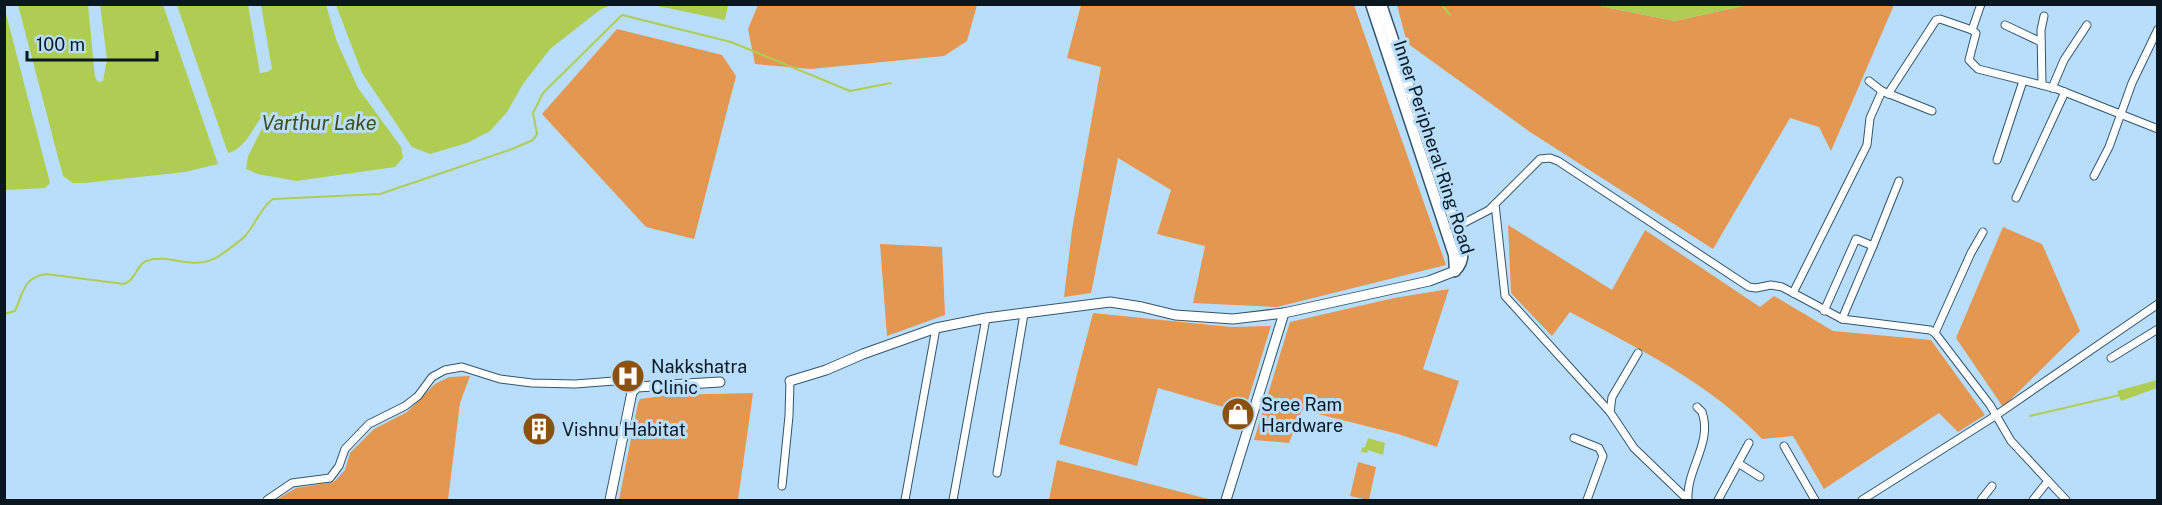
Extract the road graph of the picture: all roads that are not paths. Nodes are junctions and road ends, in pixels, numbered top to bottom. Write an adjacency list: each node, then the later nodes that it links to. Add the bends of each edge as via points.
1 (1371, 4): 27 (main road, Inner Peripheral Ring Road)
2 (1382, 4): 24 (main road, Inner Peripheral Ring Road)
3 (1981, 4): 8 (street)
4 (2044, 16): 9 (street)
5 (2087, 25): 13 (street, via 2064,60)
6 (2006, 26): 9 (street)
7 (2157, 29): 17 (street)
8 (1972, 30): 11 (street, via 1976,36 1969,60 1973,65); 14 (street, via 1936,20)
9 (2041, 42): 12 (street)
10 (1869, 81): 14 (street)
11 (2023, 81): 12 (street); 19 (street)
12 (2042, 86): 13 (street)
13 (2052, 88): 15 (street)
14 (1885, 92): 16 (street); 29 (street, via 1870,118 1867,145)
15 (2065, 92): 17 (street); 22 (street)
16 (1932, 111)
17 (2121, 114): 18 (street); 20 (street)
18 (2157, 129)
19 (1997, 160)
20 (2094, 176)
21 (1899, 181): 26 (street)
22 (2016, 198)
23 (1495, 204): 24 (street); 29 (street, via 1540,159 1550,158 1749,287 1771,285); 45 (street, via 1505,296)
24 (1456, 227): 27 (main road, Inner Peripheral Ring Road)
25 (1983, 232): 38 (street)
26 (1873, 246): 31 (street, via 1856,239); 35 (street)
27 (1458, 254): 28 (main road, Inner Peripheral Ring Road)
28 (1455, 271): 32 (street)
29 (1793, 293): 31 (street)
30 (2157, 304): 46 (street)
31 (1824, 311): 35 (street)
32 (1284, 313): 33 (street, via 1233,319 1175,315 1110,302); 61 (street)
33 (1024, 314): 34 (street); 51 (street)
34 (986, 318): 36 (street); 60 (street)
35 (1842, 319): 38 (street, via 1913,326)
36 (936, 328): 41 (street); 59 (street)
37 (2157, 329): 40 (street)
38 (1935, 333): 46 (street)
39 (1638, 353): 45 (street, via 1612,397)
40 (2111, 358)
41 (790, 381): 54 (street)
42 (720, 382): 43 (street, via 637,387)
43 (632, 392): 57 (street, via 614,381 532,383 500,380 462,367 445,370 432,377 405,406 369,424 345,450 330,478 292,483); 58 (street)
44 (1697, 407): 56 (street, via 1706,427 1687,488)
45 (1610, 412): 56 (street, via 1634,448)
46 (1995, 416): 53 (street, via 2011,441); 65 (street)
47 (1574, 438): 62 (street, via 1602,451)
48 (1749, 443): 50 (street)
49 (1784, 446): 64 (street)
50 (1738, 463): 52 (street); 63 (street)
51 (998, 473)
52 (1760, 477)
53 (2048, 482): 67 (street); 68 (street)
54 (782, 486)
55 (1992, 486): 66 (street)
56 (1688, 500)
57 (267, 501)
58 (610, 501)
59 (905, 501)
60 (953, 501)
61 (1226, 501)
62 (1587, 501)
63 (1718, 501)
64 (1815, 501)
65 (1862, 501)
66 (1981, 501)
67 (2033, 501)
68 (2066, 501)

